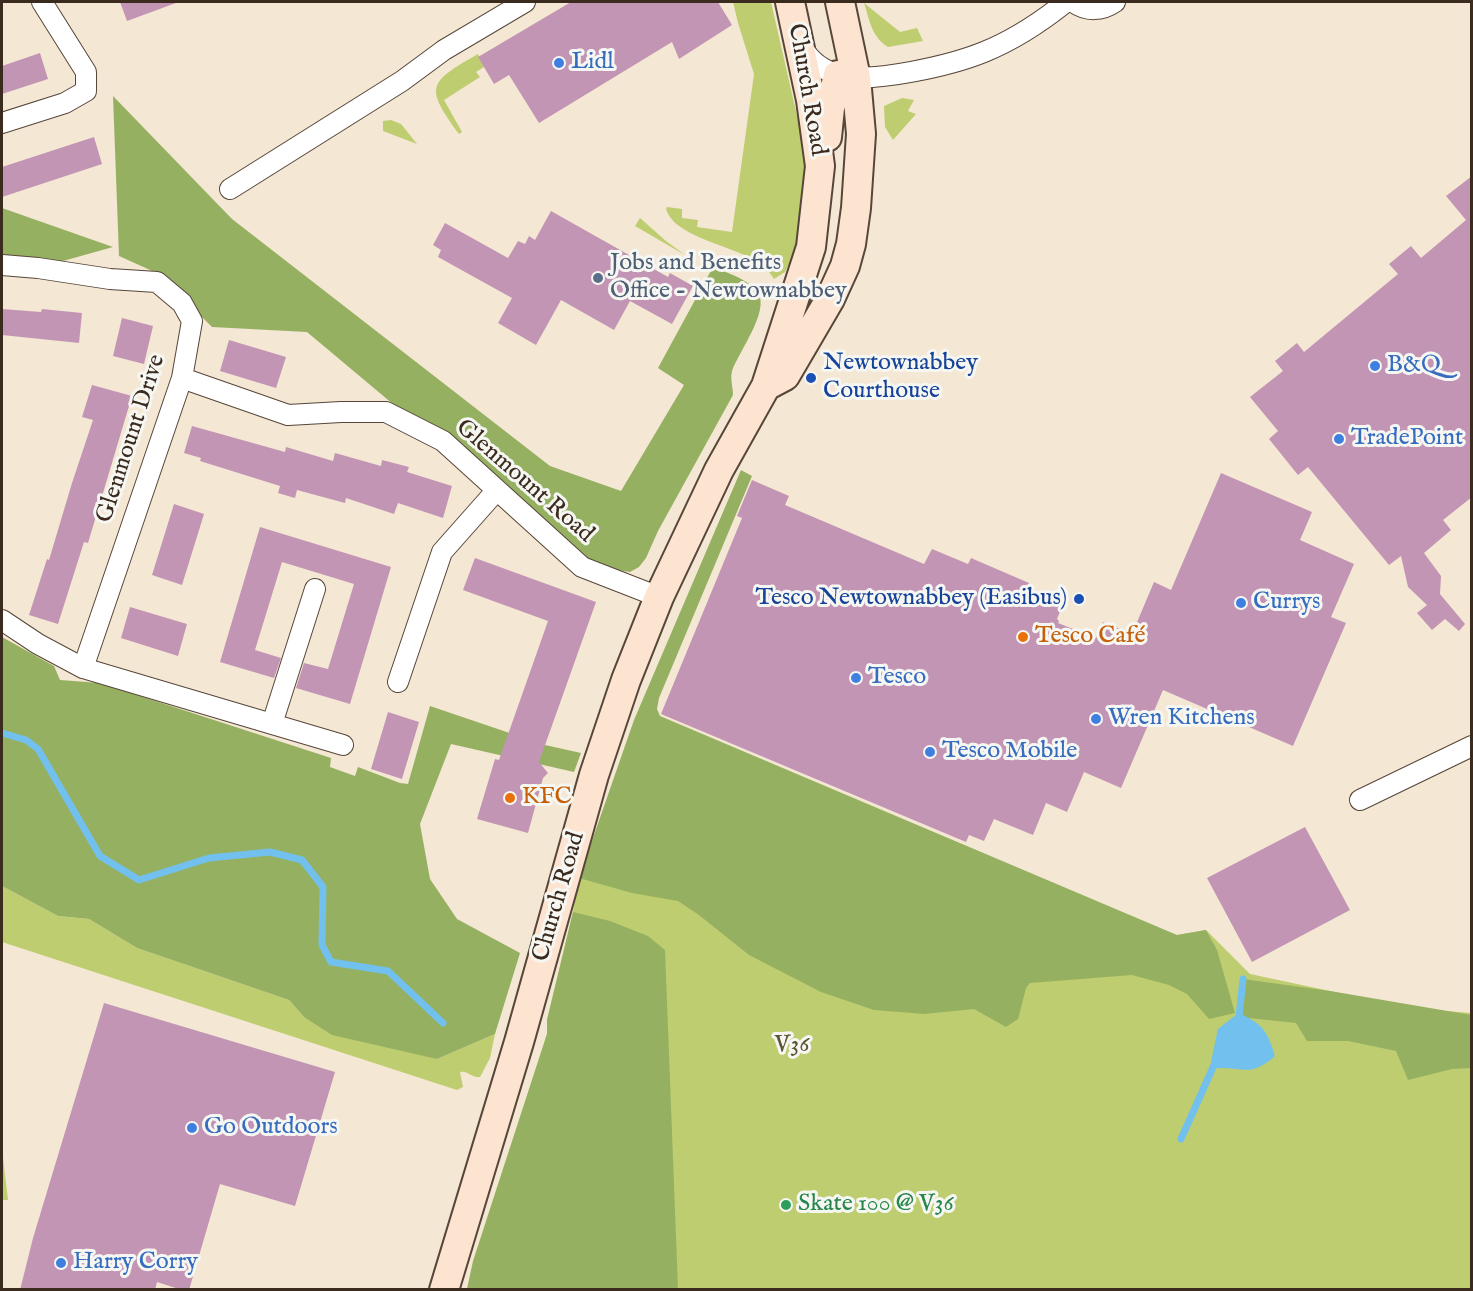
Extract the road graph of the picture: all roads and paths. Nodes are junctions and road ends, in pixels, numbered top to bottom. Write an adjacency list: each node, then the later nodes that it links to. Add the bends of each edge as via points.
1 (42, 2): 10 (street, via 86,72 86,91 65,103)
2 (525, 2): 12 (street)
3 (790, 2): 8 (street, Church Road)
4 (840, 2): 9 (street, Church Road)
5 (1066, 2): 9 (street, via 986,52 915,71)
6 (1073, 2): 7 (street, via 1098,9)
7 (1115, 2)
8 (800, 43): 9 (street, via 816,64); 11 (street, Church Road)
9 (847, 76): 11 (street); 15 (street, Church Road, via 861,134 851,244 830,299 785,376)
10 (2, 123)
11 (820, 166): 15 (street, Church Road, via 811,248)
12 (230, 189)
13 (2, 265): 14 (street, Glenmount Drive, via 157,282 182,303 192,321)
14 (182, 378): 16 (street, Glenmount Road, via 288,415 386,412 443,441); 20 (street, Glenmount Drive)
15 (766, 386): 18 (street, Church Road, via 719,470)
16 (496, 491): 18 (street, Glenmount Road, via 582,567); 21 (street, via 442,552)
17 (315, 589): 22 (street)
18 (659, 597): 26 (street, Church Road, via 594,775)
19 (2, 620): 20 (street)
20 (83, 668): 22 (street)
21 (398, 682)
22 (272, 724): 23 (street)
23 (343, 745)
24 (1472, 746): 25 (street)
25 (1360, 800)
26 (444, 1290)

